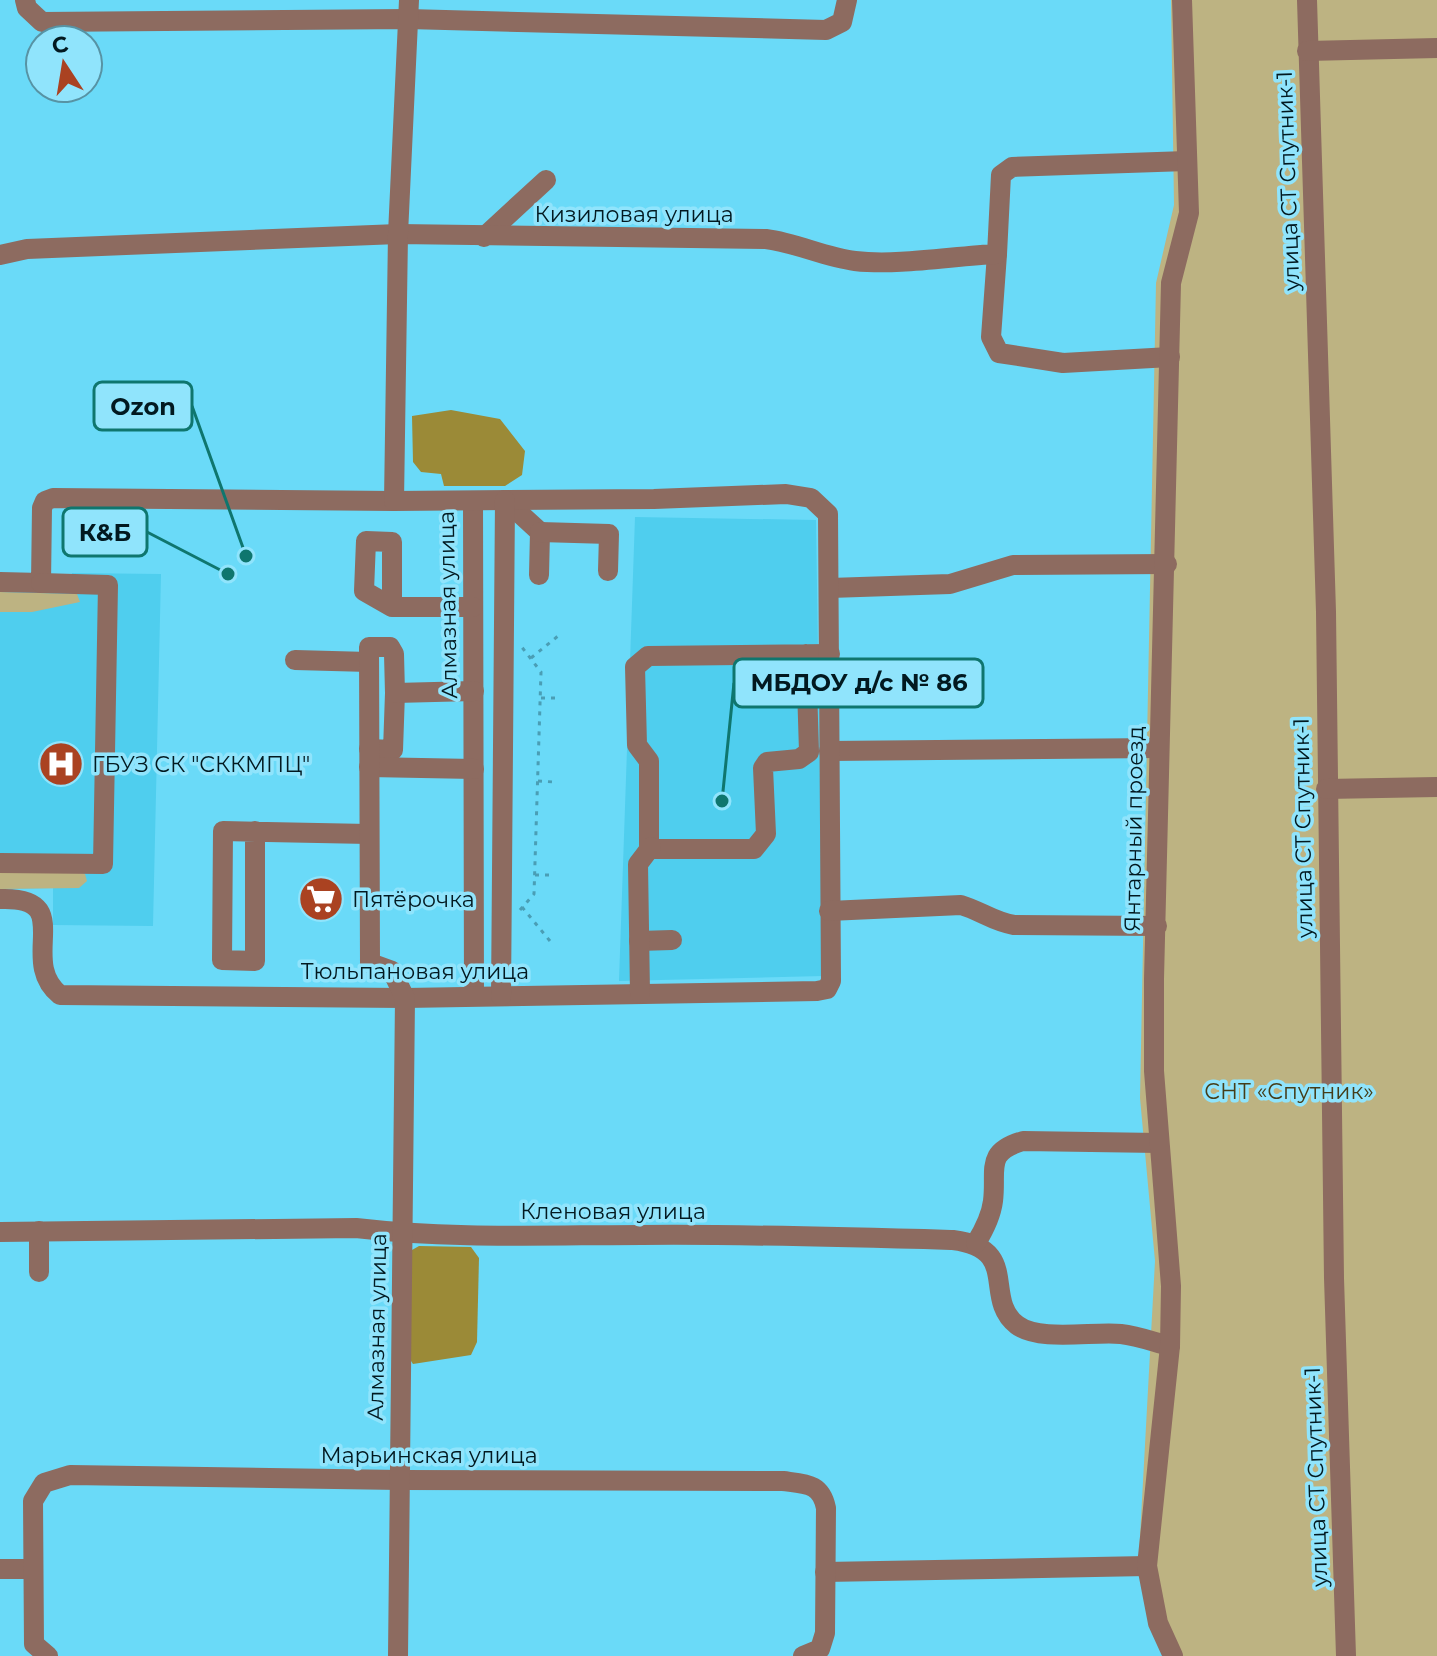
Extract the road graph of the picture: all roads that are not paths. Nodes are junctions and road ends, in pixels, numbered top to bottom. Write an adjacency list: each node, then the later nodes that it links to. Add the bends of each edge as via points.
1 (25, 0): 5 (street, via 42,22)
2 (847, 0): 5 (street, via 842,22 826,30)
3 (1182, 0): 8 (street, Янтарный проезд)
4 (1307, 0): 7 (street, улица СТ Спутник-1)
5 (409, 9): 10 (street)
6 (1437, 48): 7 (street)
7 (1307, 51): 38 (street, улица СТ Спутник-1, via 1326,612)
8 (1187, 161): 12 (street, via 1012,167 1001,175); 14 (street, Янтарный проезд, via 1189,213 1171,283)
9 (546, 180): 11 (street)
10 (398, 234): 11 (street, Кизиловая улица); 13 (street, Кизиловая улица, via 27,249); 16 (street)
11 (484, 237): 12 (street, Кизиловая улица, via 766,239 858,261)
12 (997, 254): 14 (street, via 991,337 999,353 1063,363)
13 (0, 255)
14 (1170, 357): 19 (street, Янтарный проезд)
15 (505, 500): 17 (street); 18 (street); 24 (street, Тюльпановая улица, via 786,494 811,498 828,514); 50 (street)
16 (394, 501): 17 (street, Алмазная улица); 23 (street, Алмазная улица, via 53,498 42,508)
17 (473, 501): 26 (street, Алмазная улица)
18 (540, 532): 20 (street, via 609,534); 21 (street)
19 (1167, 564): 24 (street, via 1013,565 950,584); 33 (street, Янтарный проезд)
20 (608, 571)
21 (539, 575)
22 (0, 582): 23 (street)
23 (41, 583): 42 (street, via 108,585 103,864)
24 (830, 588): 28 (street, Тюльпановая улица)
25 (392, 607): 26 (street)
26 (473, 607): 31 (street, Алмазная улица)
27 (806, 654): 28 (street); 41 (street, via 809,752 799,759 767,762 763,768 766,834 761,843 754,849); 41 (street, via 648,656 635,667 637,745 649,761)
28 (830, 654): 34 (street, Тюльпановая улица)
29 (295, 660): 30 (street)
30 (369, 662): 32 (street, via 369,647 390,647); 35 (street)
31 (474, 691): 32 (street); 36 (street, Алмазная улица)
32 (395, 693): 35 (street, via 393,750)
33 (1158, 748): 34 (street); 45 (street, Янтарный проезд)
34 (829, 751): 44 (street, Тюльпановая улица)
35 (369, 758): 36 (street); 40 (street)
36 (474, 769): 49 (street, Алмазная улица)
37 (1437, 787): 38 (street)
38 (1326, 789): 68 (street, улица СТ Спутник-1)
39 (255, 831): 39 (street, via 223,831 222,960 255,961); 40 (street)
40 (369, 834): 51 (street, via 370,963 392,971)
41 (651, 847): 47 (street, via 638,864)
42 (0, 863)
43 (0, 899): 51 (street, Тюльпановая улица, via 24,898 41,911 43,968 60,995)
44 (829, 911): 45 (street, via 961,905 994,922 1014,925); 48 (street, Тюльпановая улица, via 827,989)
45 (1157, 926): 52 (street, Янтарный проезд, via 1154,1071)
46 (672, 940): 47 (street)
47 (639, 941): 48 (street)
48 (640, 993): 50 (street, Тюльпановая улица)
49 (474, 996): 50 (street, Тюльпановая улица); 51 (street, Тюльпановая улица)
50 (501, 996)
51 (405, 998): 55 (street, Алмазная улица)
52 (1159, 1143): 56 (street, via 1008,1145 994,1165 993,1201); 58 (street, Янтарный проезд, via 1171,1286)
53 (39, 1231): 54 (street, Кленовая улица); 55 (street, Кленовая улица, via 356,1228); 57 (street)
54 (0, 1232)
55 (402, 1233): 56 (street, Кленовая улица, via 748,1234); 59 (street, Алмазная улица)
56 (976, 1243): 58 (street, via 989,1253 1007,1312 1024,1329 1121,1334)
57 (39, 1272)
58 (1170, 1346): 60 (street, Янтарный проезд)
59 (399, 1480): 62 (street, Марьинская улица, via 55,1477 37,1490 33,1501); 63 (street, Марьинская улица, via 813,1485 823,1494 826,1508); 65 (street, Алмазная улица)
60 (1147, 1566): 63 (street); 67 (street, Янтарный проезд, via 1158,1623)
61 (0, 1569): 62 (street)
62 (33, 1569): 64 (street, Марьинская улица, via 34,1644)
63 (825, 1572): 66 (street, Марьинская улица, via 820,1649)
64 (48, 1656)
65 (398, 1656)
66 (803, 1656)
67 (1173, 1656)
68 (1346, 1656)

